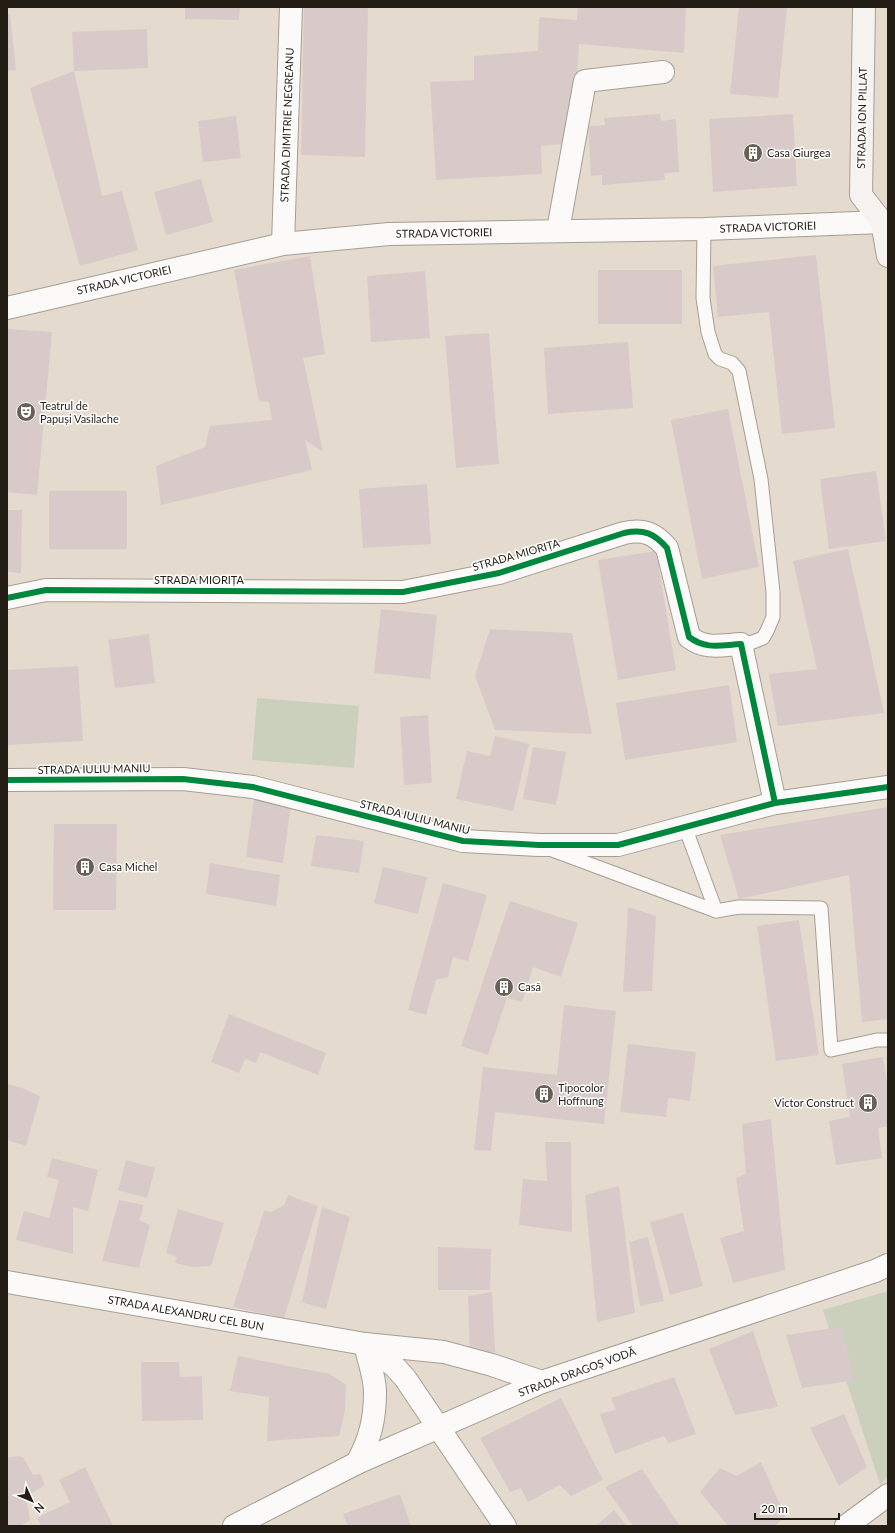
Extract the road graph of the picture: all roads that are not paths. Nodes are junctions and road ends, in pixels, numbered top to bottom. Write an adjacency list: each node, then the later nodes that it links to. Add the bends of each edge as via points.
1 (291, 7): 7 (street, STRADA DIMITRIE NEGREANU)
2 (864, 7): 4 (main road, STRADA ION PILLAT, via 861,195)
3 (663, 72): 6 (street, via 585,81)
4 (886, 217): 5 (street, STRADA VICTORIEI); 8 (main road, STRADA ION PILLAT)
5 (704, 229): 6 (street, STRADA VICTORIEI); 11 (lane, STRADA MIORIȚA, via 703,298 708,332 715,354 720,359 732,363 739,371 761,480 773,592 773,617 767,632 763,638)
6 (558, 230): 7 (street, STRADA VICTORIEI, via 389,234)
7 (283, 244): 9 (street, STRADA VICTORIEI)
8 (888, 256)
9 (7, 308)
10 (7, 598): 11 (street, STRADA MIORIȚA, via 46,590 403,592 499,573 637,530 658,538 667,548 689,637 706,646)
11 (741, 644): 14 (street)
12 (7, 780): 16 (street, STRADA IULIU MANIU, via 198,780 253,787 463,841)
13 (888, 787): 14 (street, STRADA IULIU MANIU)
14 (775, 803): 15 (street, STRADA IULIU MANIU)
15 (685, 827): 16 (street, STRADA IULIU MANIU, via 618,845); 17 (lane)
16 (539, 845): 17 (lane)
17 (716, 911): 18 (lane, via 739,907 821,908 831,1050)
18 (888, 1040)
19 (888, 1265): 22 (street, STRADA DRAGOȘ VODĂ)
20 (7, 1282): 21 (street, STRADA ALEXANDRU CEL BUN)
21 (365, 1344): 22 (street, STRADA ALEXANDRU CEL BUN, via 444,1352); 23 (street, STRADA ALEXANDRU CEL BUN, via 394,1366 405,1378); 24 (street, via 375,1391 372,1429)
22 (542, 1382): 23 (street, STRADA DRAGOȘ VODĂ)
23 (438, 1428): 24 (street, STRADA DRAGOȘ VODĂ); 27 (street, STRADA ALEXANDRU CEL BUN)
24 (357, 1463): 26 (street, STRADA DRAGOȘ VODĂ)
25 (888, 1495): 28 (street)
26 (234, 1526)
27 (504, 1526)
28 (846, 1526)

